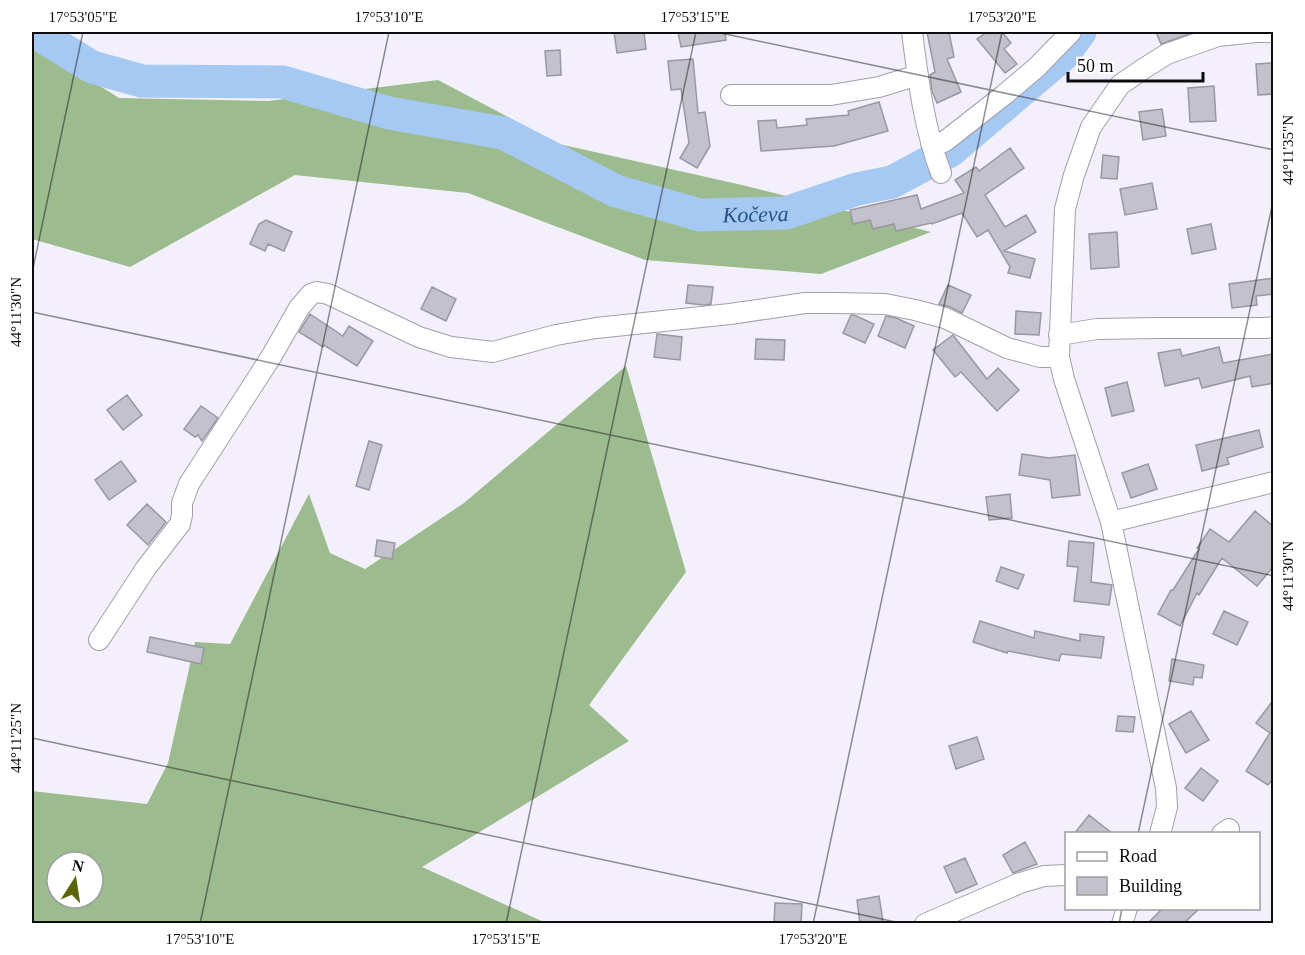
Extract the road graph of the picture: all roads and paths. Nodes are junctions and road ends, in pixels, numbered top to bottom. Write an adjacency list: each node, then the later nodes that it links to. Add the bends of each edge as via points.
1 (912, 32): 4 (street)
2 (1071, 32): 6 (street, via 996,101 944,142)
3 (1274, 32): 9 (street, via 1218,36 1167,54 1120,85 1091,127 1065,209)
4 (918, 75): 5 (street, via 831,95); 6 (street)
5 (731, 94)
6 (932, 146): 7 (street)
7 (940, 172)
8 (1274, 327): 9 (street, via 1097,329)
9 (1059, 335): 10 (street)
10 (1059, 357): 12 (street); 13 (street, via 1040,357 1007,348 945,318 915,310 885,304 836,303 805,303 596,328 493,351 451,347 419,337 317,292 299,308 189,484 180,525 146,568)
11 (1274, 482): 12 (street)
12 (1111, 522): 14 (street, via 1166,788 1167,807)
13 (99, 640)
14 (1161, 832)
15 (1065, 875): 16 (street, via 1020,883)
16 (925, 924)

